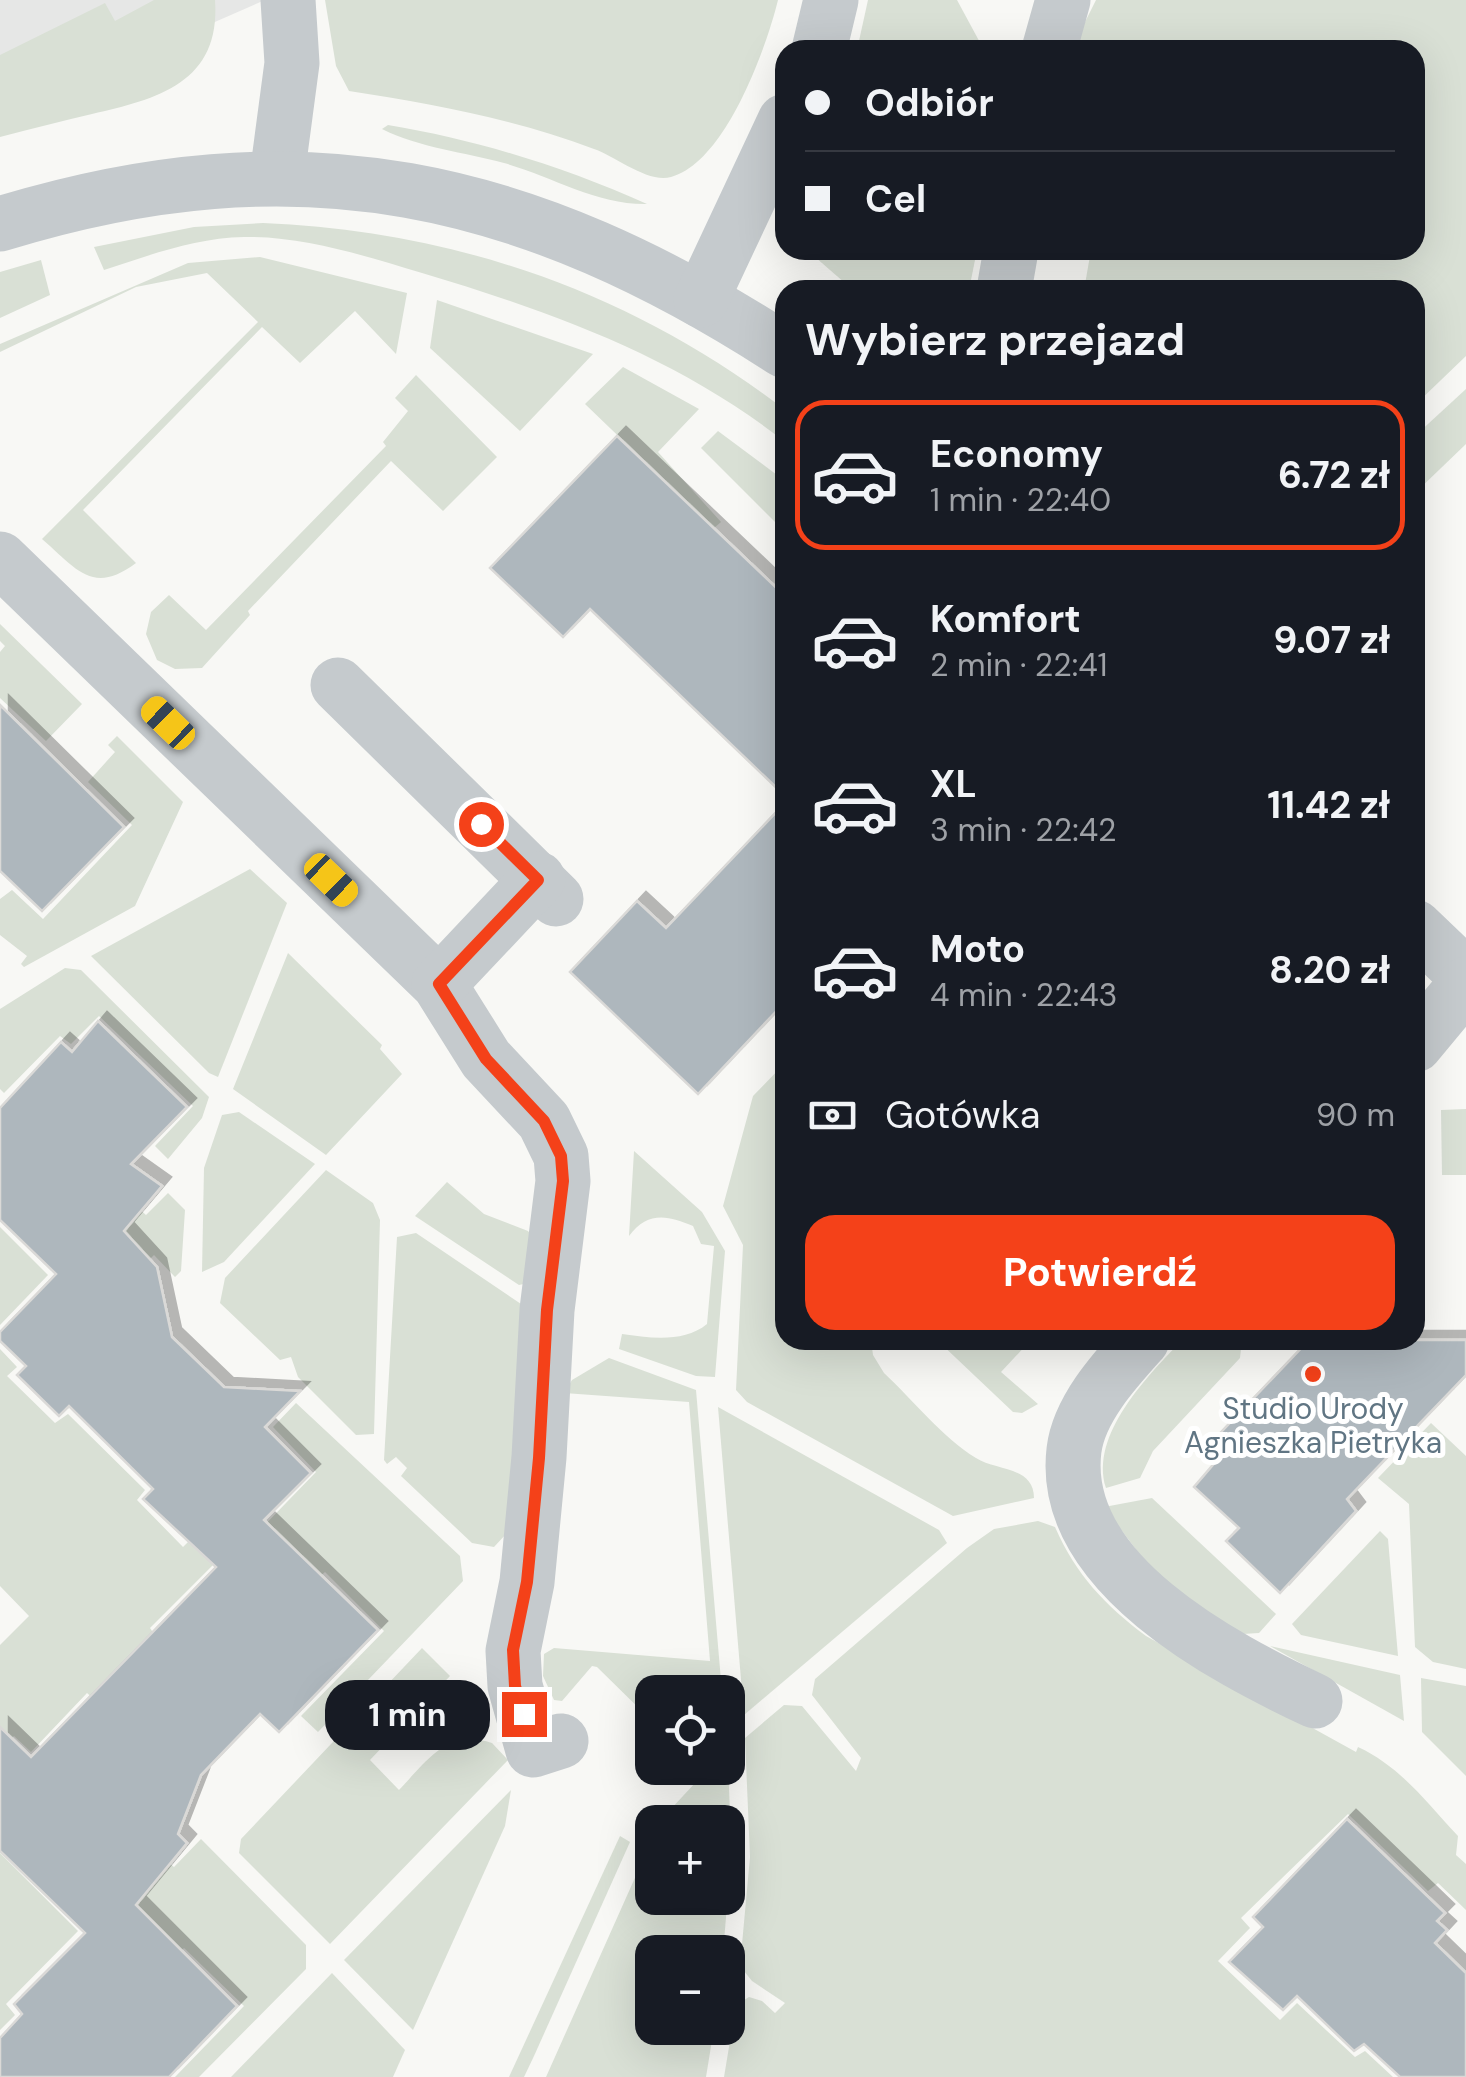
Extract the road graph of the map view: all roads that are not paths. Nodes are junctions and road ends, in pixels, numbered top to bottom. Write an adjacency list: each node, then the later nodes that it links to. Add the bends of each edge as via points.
1 (288, 0): 7 (street, via 292,63)
2 (830, 0): 4 (street)
3 (1063, 0): 5 (street)
4 (821, 40)
5 (1052, 40)
6 (775, 143): 9 (street)
7 (277, 176): 8 (street, via 178,182); 9 (street, via 388,186 502,212 658,274)
8 (0, 224)
9 (702, 300): 10 (street)
10 (775, 345)
11 (0, 559): 15 (street)
12 (338, 684): 15 (street, via 547,889)
13 (1425, 937): 14 (street)
14 (1466, 976)
15 (439, 984): 20 (street, via 486,1059 544,1121 561,1156 527,1582 513,1650 515,1686 534,1750)
16 (1466, 984): 17 (street)
17 (1425, 1033)
18 (1135, 1350): 19 (street, via 1082,1424 1074,1474 1088,1521 1136,1591 1163,1614 1240,1666)
19 (1314, 1701)
20 (562, 1741)

